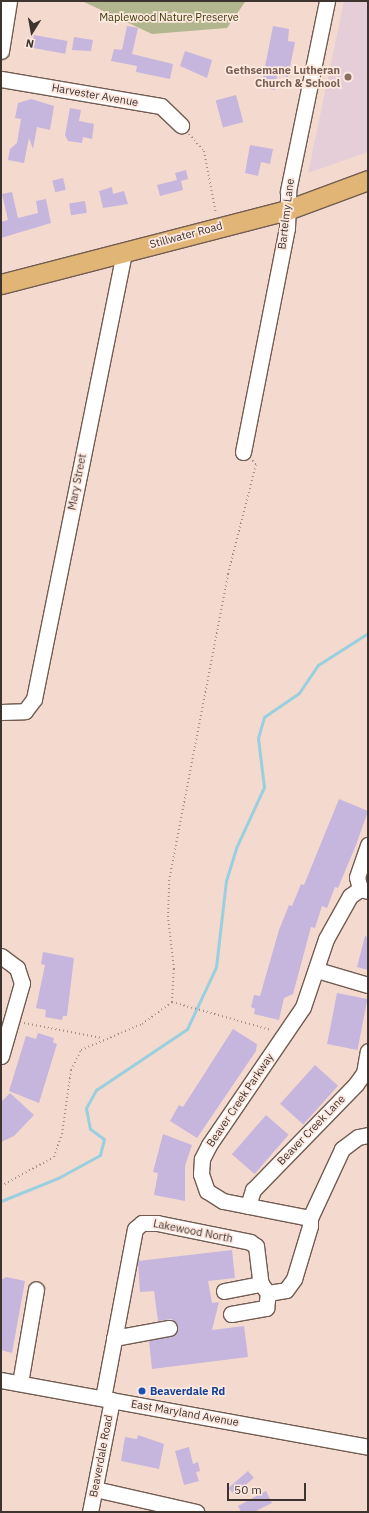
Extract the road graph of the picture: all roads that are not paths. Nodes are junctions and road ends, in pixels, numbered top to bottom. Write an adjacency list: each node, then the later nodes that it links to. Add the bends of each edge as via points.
1 (9, 1): 3 (street)
2 (327, 1): 7 (street, Bartelmy Lane)
3 (1, 51)
4 (1, 79): 5 (street, Harvester Avenue, via 161,106)
5 (181, 125)
6 (368, 180): 7 (main road, Stillwater Road)
7 (287, 210): 8 (main road, Stillwater Road); 10 (street, Bartelmy Lane)
8 (124, 252): 9 (main road, Stillwater Road); 11 (street, Mary Street, via 34,699 25,711)
9 (1, 284)
10 (243, 452)
11 (1, 712)
12 (368, 846): 13 (street, Beaver Creek Parkway, via 358,877)
13 (364, 890): 15 (street, Beaver Creek Parkway, via 350,896 326,939)
14 (1, 956): 18 (street, via 12,962 22,976 22,990)
15 (317, 970): 16 (street); 20 (street, Beaver Creek Parkway, via 303,1007 202,1159 201,1174 207,1191 223,1202)
16 (368, 985)
17 (368, 1051): 20 (street, Beaver Creek Lane, via 364,1073 356,1084 253,1190)
18 (1, 1056)
19 (368, 1135): 21 (street, via 358,1137 342,1149)
20 (248, 1206): 21 (street, Beaver Creek Parkway)
21 (310, 1218): 22 (street, via 310,1226 294,1279 286,1290)
22 (265, 1288): 24 (street); 25 (street, via 266,1308); 27 (street, Lakewood North, via 256,1246 250,1242 142,1223 131,1236)
23 (36, 1289): 29 (street)
24 (224, 1292)
25 (232, 1314)
26 (169, 1328): 27 (street)
27 (114, 1338): 30 (street, Lakewood North)
28 (1, 1380): 29 (street, East Maryland Avenue)
29 (20, 1383): 30 (street, East Maryland Avenue)
30 (107, 1399): 31 (street, East Maryland Avenue); 32 (street, Beaverdale Road)
31 (368, 1447)
32 (95, 1489): 33 (street, Beaverdale Road); 34 (street)
33 (90, 1512)
34 (196, 1512)

